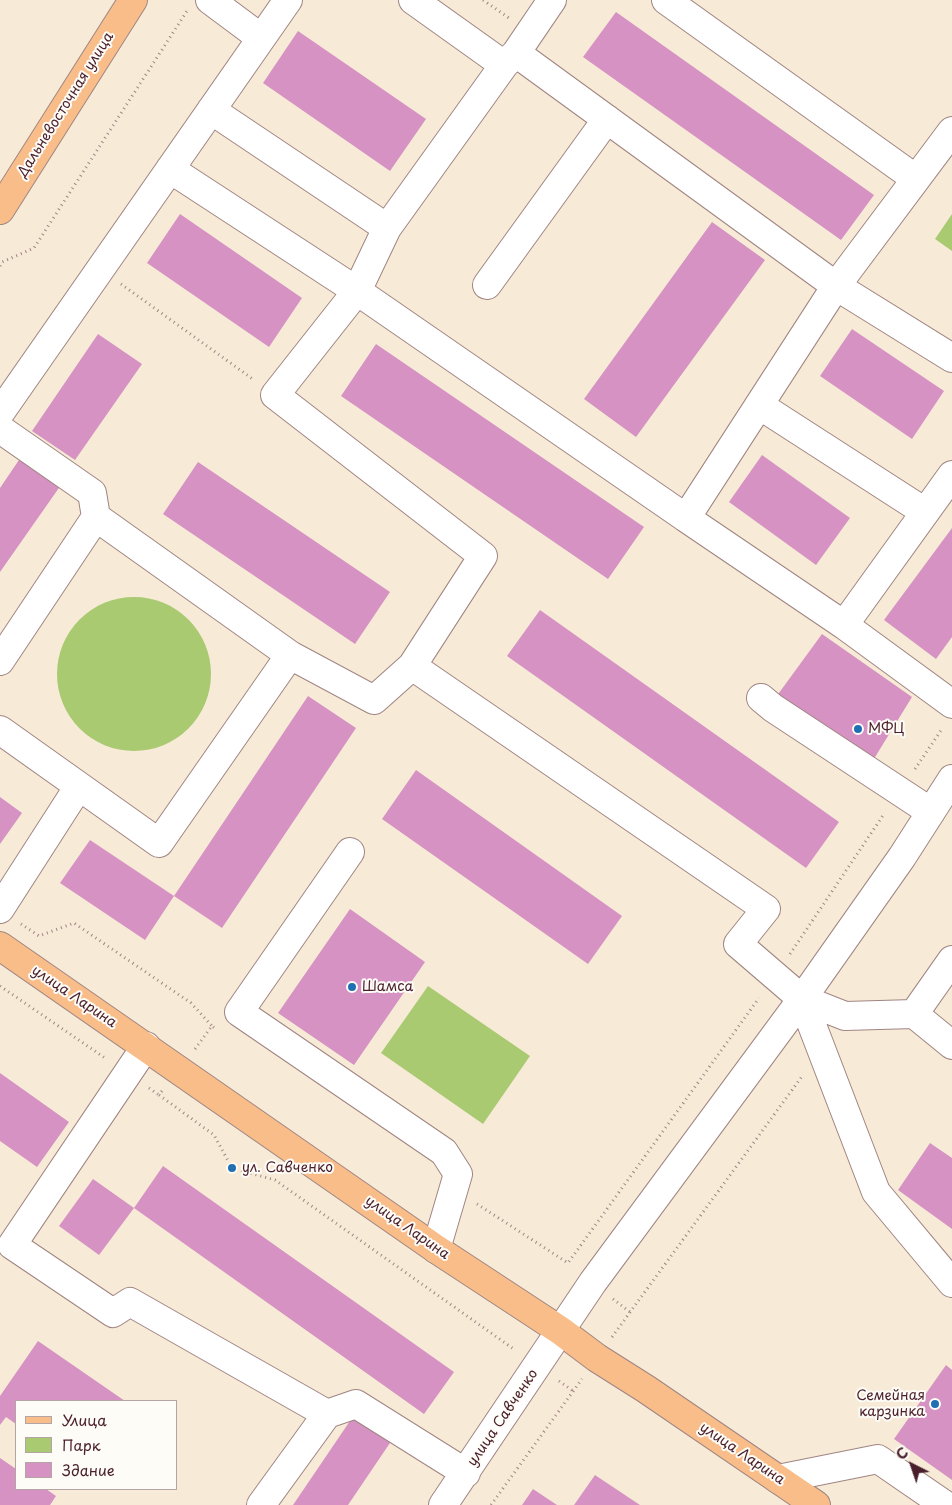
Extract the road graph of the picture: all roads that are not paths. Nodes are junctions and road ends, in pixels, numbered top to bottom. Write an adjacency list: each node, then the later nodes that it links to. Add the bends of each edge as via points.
1 (133, 0): 14 (main road, Дальневосточная улица)
2 (288, 0): 7 (street)
3 (413, 0): 8 (street)
4 (552, 0): 8 (street)
5 (666, 0): 13 (street)
6 (199, 4): 7 (street)
7 (261, 38): 9 (street)
8 (510, 59): 10 (street); 15 (street)
9 (211, 110): 12 (street); 15 (street)
10 (607, 119): 16 (street); 17 (street)
11 (952, 131): 13 (street)
12 (170, 169): 18 (street); 21 (street)
13 (916, 179): 17 (street)
14 (0, 210)
15 (387, 228): 18 (street)
16 (487, 285)
17 (836, 286): 19 (street); 20 (street)
18 (357, 291): 26 (street); 30 (street, via 276,395 483,556)
19 (952, 358)
20 (759, 405): 24 (street); 26 (street)
21 (0, 413)
22 (0, 429): 25 (street, via 92,493)
23 (952, 476): 24 (street)
24 (925, 512): 27 (street)
25 (96, 517): 28 (street); 29 (street)
26 (686, 518): 27 (street)
27 (844, 626): 32 (street)
28 (290, 655): 30 (street, via 374,700); 35 (street, via 159,843)
29 (0, 661)
30 (412, 666): 41 (street, via 766,909 738,944)
31 (762, 698): 36 (street)
32 (949, 713)
33 (0, 730): 35 (street)
34 (952, 779): 36 (street, улица Савченко)
35 (80, 786): 38 (street)
36 (931, 812): 41 (street, улица Савченко)
37 (350, 852): 45 (street, via 239,1012 444,1152 458,1174)
38 (8, 915)
39 (0, 946): 44 (main road, улица Ларина)
40 (952, 960): 42 (street)
41 (802, 999): 42 (street, via 845,1016); 47 (street, via 876,1192); 48 (street, улица Савченко, via 592,1282)
42 (914, 1014): 43 (street)
43 (952, 1045)
44 (146, 1046): 45 (main road, улица Ларина); 46 (street)
45 (436, 1249): 48 (main road, улица Ларина)
46 (6, 1255): 49 (street, via 113,1313 130,1302)
47 (952, 1283)
48 (561, 1330): 50 (street, улица Савченко); 51 (main road, улица Ларина, via 597,1358)
49 (327, 1414): 50 (street, via 356,1404); 52 (street)
50 (466, 1473): 53 (street, улица Савченко)
51 (778, 1479): 54 (main road, улица Ларина); 55 (street, via 878,1459)
52 (261, 1505)
53 (443, 1505)
54 (816, 1505)
55 (945, 1505)

